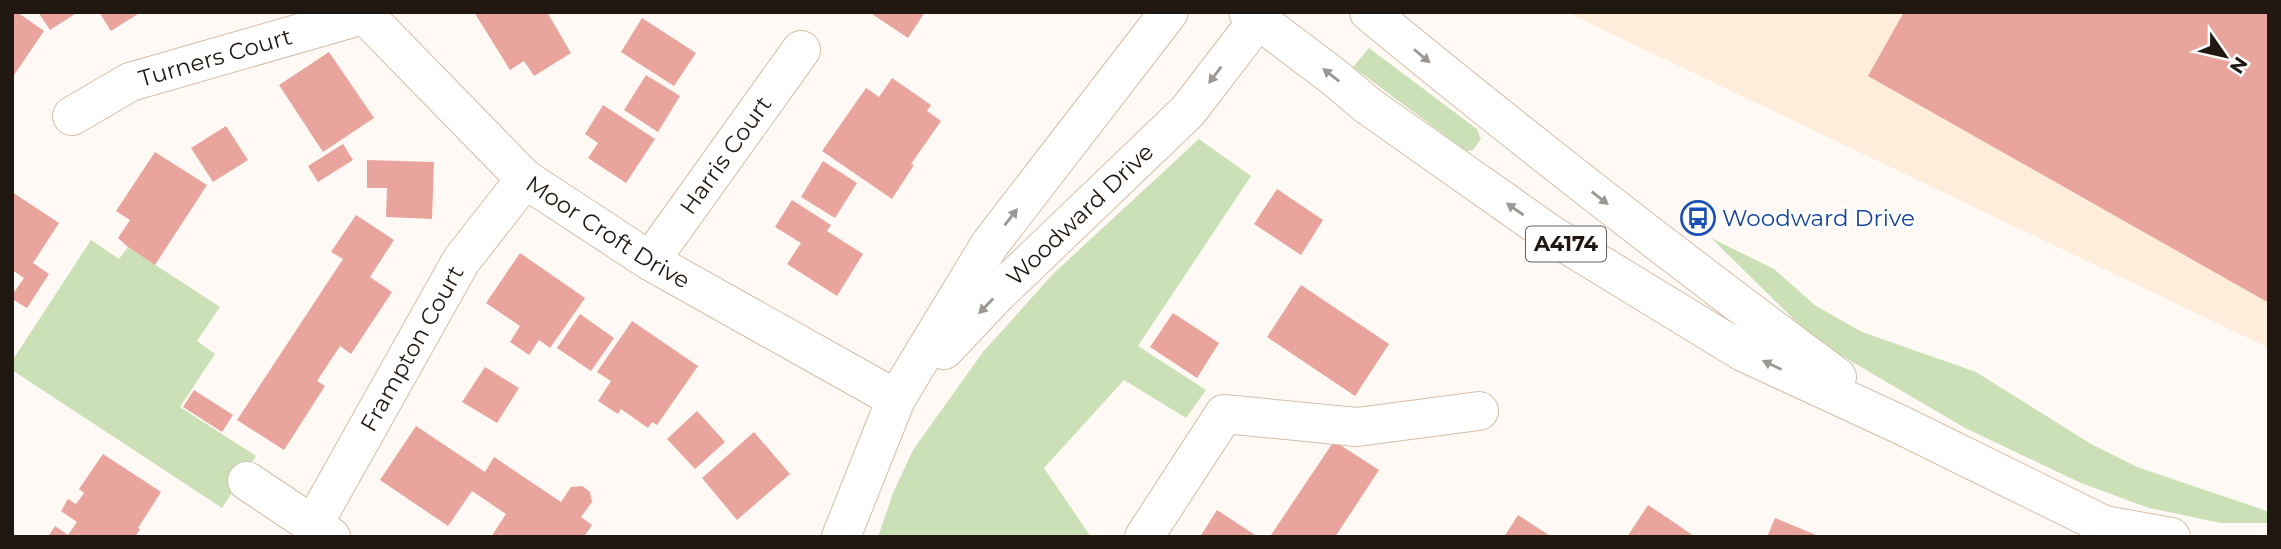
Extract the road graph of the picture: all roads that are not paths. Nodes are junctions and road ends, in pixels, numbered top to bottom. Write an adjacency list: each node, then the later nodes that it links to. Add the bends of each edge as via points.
1 (1169, 12): 9 (street, Woodward Drive, one-way to 1, via 990,244)
2 (1369, 12): 11 (street, A4174, one-way to 11, via 1666,250)
3 (363, 14): 6 (street, Turners Court, via 130,82); 7 (street, Moor Croft Drive)
4 (1253, 15): 9 (street, Woodward Drive, one-way to 9, via 1188,111 996,295); 11 (street, A4174, one-way to 4, via 1743,352 1550,234 1367,105)
5 (801, 50): 8 (street, Harris Court)
6 (72, 116)
7 (525, 179): 8 (street, Moor Croft Drive); 13 (street, Frampton Court, via 461,261)
8 (650, 261): 9 (street, Moor Croft Drive)
9 (896, 399): 15 (street, Woodward Drive)
10 (1479, 411): 16 (street, via 1357,428 1224,414)
11 (1901, 425): 14 (street, A4174)
12 (247, 481): 13 (street, Frampton Court)
13 (322, 531)
14 (2113, 531): 17 (street, A4174)
15 (841, 537)
16 (1144, 537)
17 (2171, 537)

